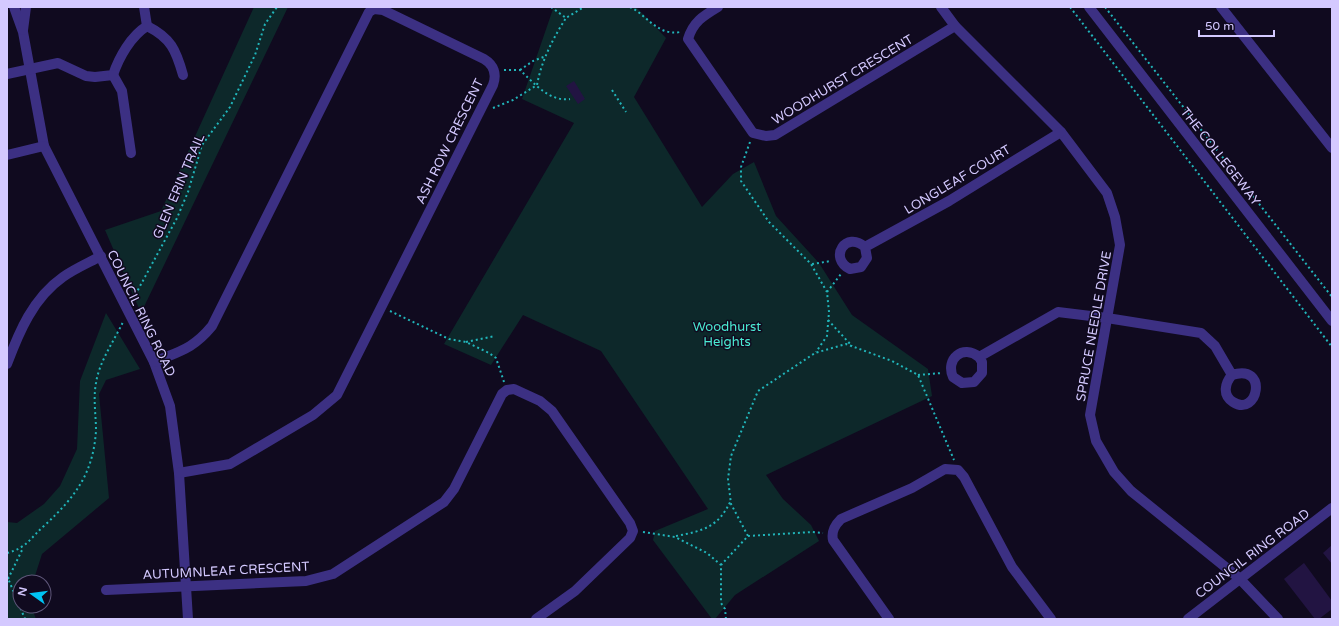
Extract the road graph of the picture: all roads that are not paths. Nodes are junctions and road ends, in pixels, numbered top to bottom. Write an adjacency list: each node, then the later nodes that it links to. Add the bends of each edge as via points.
1 (14, 7): 10 (street, COUNCIL RING ROAD)
2 (26, 7): 10 (street, COUNCIL RING ROAD)
3 (144, 7): 8 (street)
4 (718, 7): 9 (street, WOODHURST CRESCENT, via 699,18 688,39 753,133 766,136 775,135)
5 (941, 7): 9 (street, SPRUCE NEEDLE DRIVE)
6 (1089, 7): 24 (street, THE COLLEGEWAY)
7 (1221, 7): 16 (street)
8 (148, 26): 13 (street, via 138,32 117,64); 14 (street, via 160,32 169,42 177,54)
9 (955, 26): 15 (street, SPRUCE NEEDLE DRIVE)
10 (23, 32): 11 (street, COUNCIL RING ROAD)
11 (30, 69): 12 (street); 13 (street, via 58,63 86,76); 17 (street, COUNCIL RING ROAD)
12 (7, 74)
13 (113, 75): 19 (street, via 122,91)
14 (183, 75)
15 (1061, 132): 21 (street, LONGLEAF COURT, via 949,201); 23 (street, SPRUCE NEEDLE DRIVE, via 1107,193 1115,217 1120,245)
16 (1328, 135): 18 (street)
17 (44, 146): 20 (street); 22 (street, COUNCIL RING ROAD)
18 (1332, 148)
19 (131, 152)
20 (7, 155)
21 (865, 247): 21 (street, via 860,242 846,243 839,255 841,262 850,269 861,267 868,258)
22 (101, 256): 26 (street, COUNCIL RING ROAD); 27 (street, via 62,277 38,300 17,337)
23 (1107, 318): 25 (street, via 1058,312); 28 (street, via 1201,333 1215,346); 31 (street, SPRUCE NEEDLE DRIVE, via 1090,415 1096,441 1114,472 1131,491)
24 (1332, 321)
25 (979, 356): 25 (street, via 969,351 959,353 951,361 950,372 957,381 974,382 982,373)
26 (154, 362): 29 (street, COUNCIL RING ROAD, via 170,406); 29 (street, ASH ROW CRESCENT, via 190,347 212,326 369,12 374,9 383,10 491,64 494,82 337,395 319,410 230,464)
27 (7, 364)
28 (1232, 375)
29 (179, 473): 32 (street, COUNCIL RING ROAD)
30 (1332, 508): 31 (street, COUNCIL RING ROAD)
31 (1239, 578): 38 (street, COUNCIL RING ROAD); 39 (street, SPRUCE NEEDLE DRIVE)
32 (186, 586): 33 (street, AUTUMNLEAF CRESCENT); 34 (street, COUNCIL RING ROAD); 35 (street, AUTUMNLEAF CRESCENT, via 306,581 333,574 444,502 454,489 502,394 514,388 540,401 552,412 630,523 633,531 630,538 575,591)
33 (106, 590)
34 (188, 619)
35 (536, 619)
36 (889, 619): 37 (street, via 833,540 835,525 841,518 912,488 945,469 958,470 964,478 1012,567)
37 (1051, 619)
38 (1188, 619)
39 (1278, 619)

